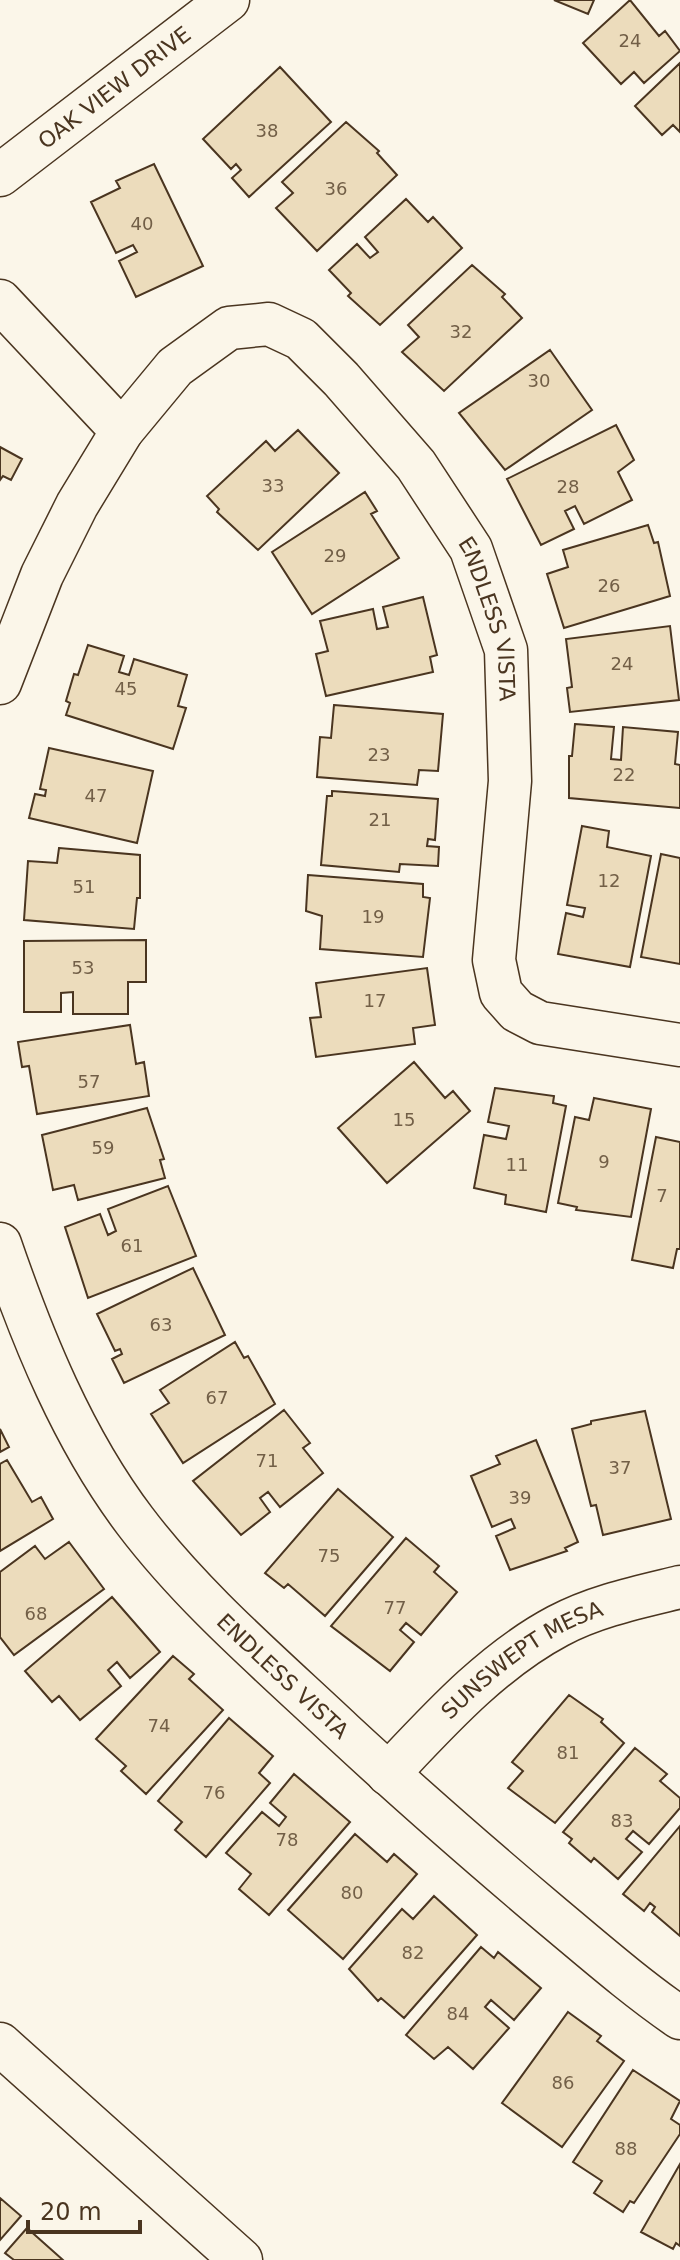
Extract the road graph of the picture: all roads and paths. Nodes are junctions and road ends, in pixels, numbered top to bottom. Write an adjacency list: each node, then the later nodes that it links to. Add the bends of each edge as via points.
1 (228, 0): 2 (street, OAK VIEW DRIVE)
2 (0, 175)
3 (0, 301): 4 (street)
4 (122, 431): 5 (street, ENDLESS VISTA, via 42,575); 6 (street, ENDLESS VISTA, via 175,367 229,328 269,324 301,339 341,379 416,465 471,549 506,650 510,781 494,960 501,993 517,1011 540,1023)
5 (0, 683)
6 (680, 1045)
7 (0, 1244): 9 (street, ENDLESS VISTA, via 57,1390 135,1521 243,1638)
8 (680, 1587): 9 (street, SUNSWEPT MESA, via 558,1626 500,1665)
9 (388, 1774): 10 (street, ENDLESS VISTA)
10 (680, 2018)
11 (0, 2044): 12 (street)
12 (241, 2260)

